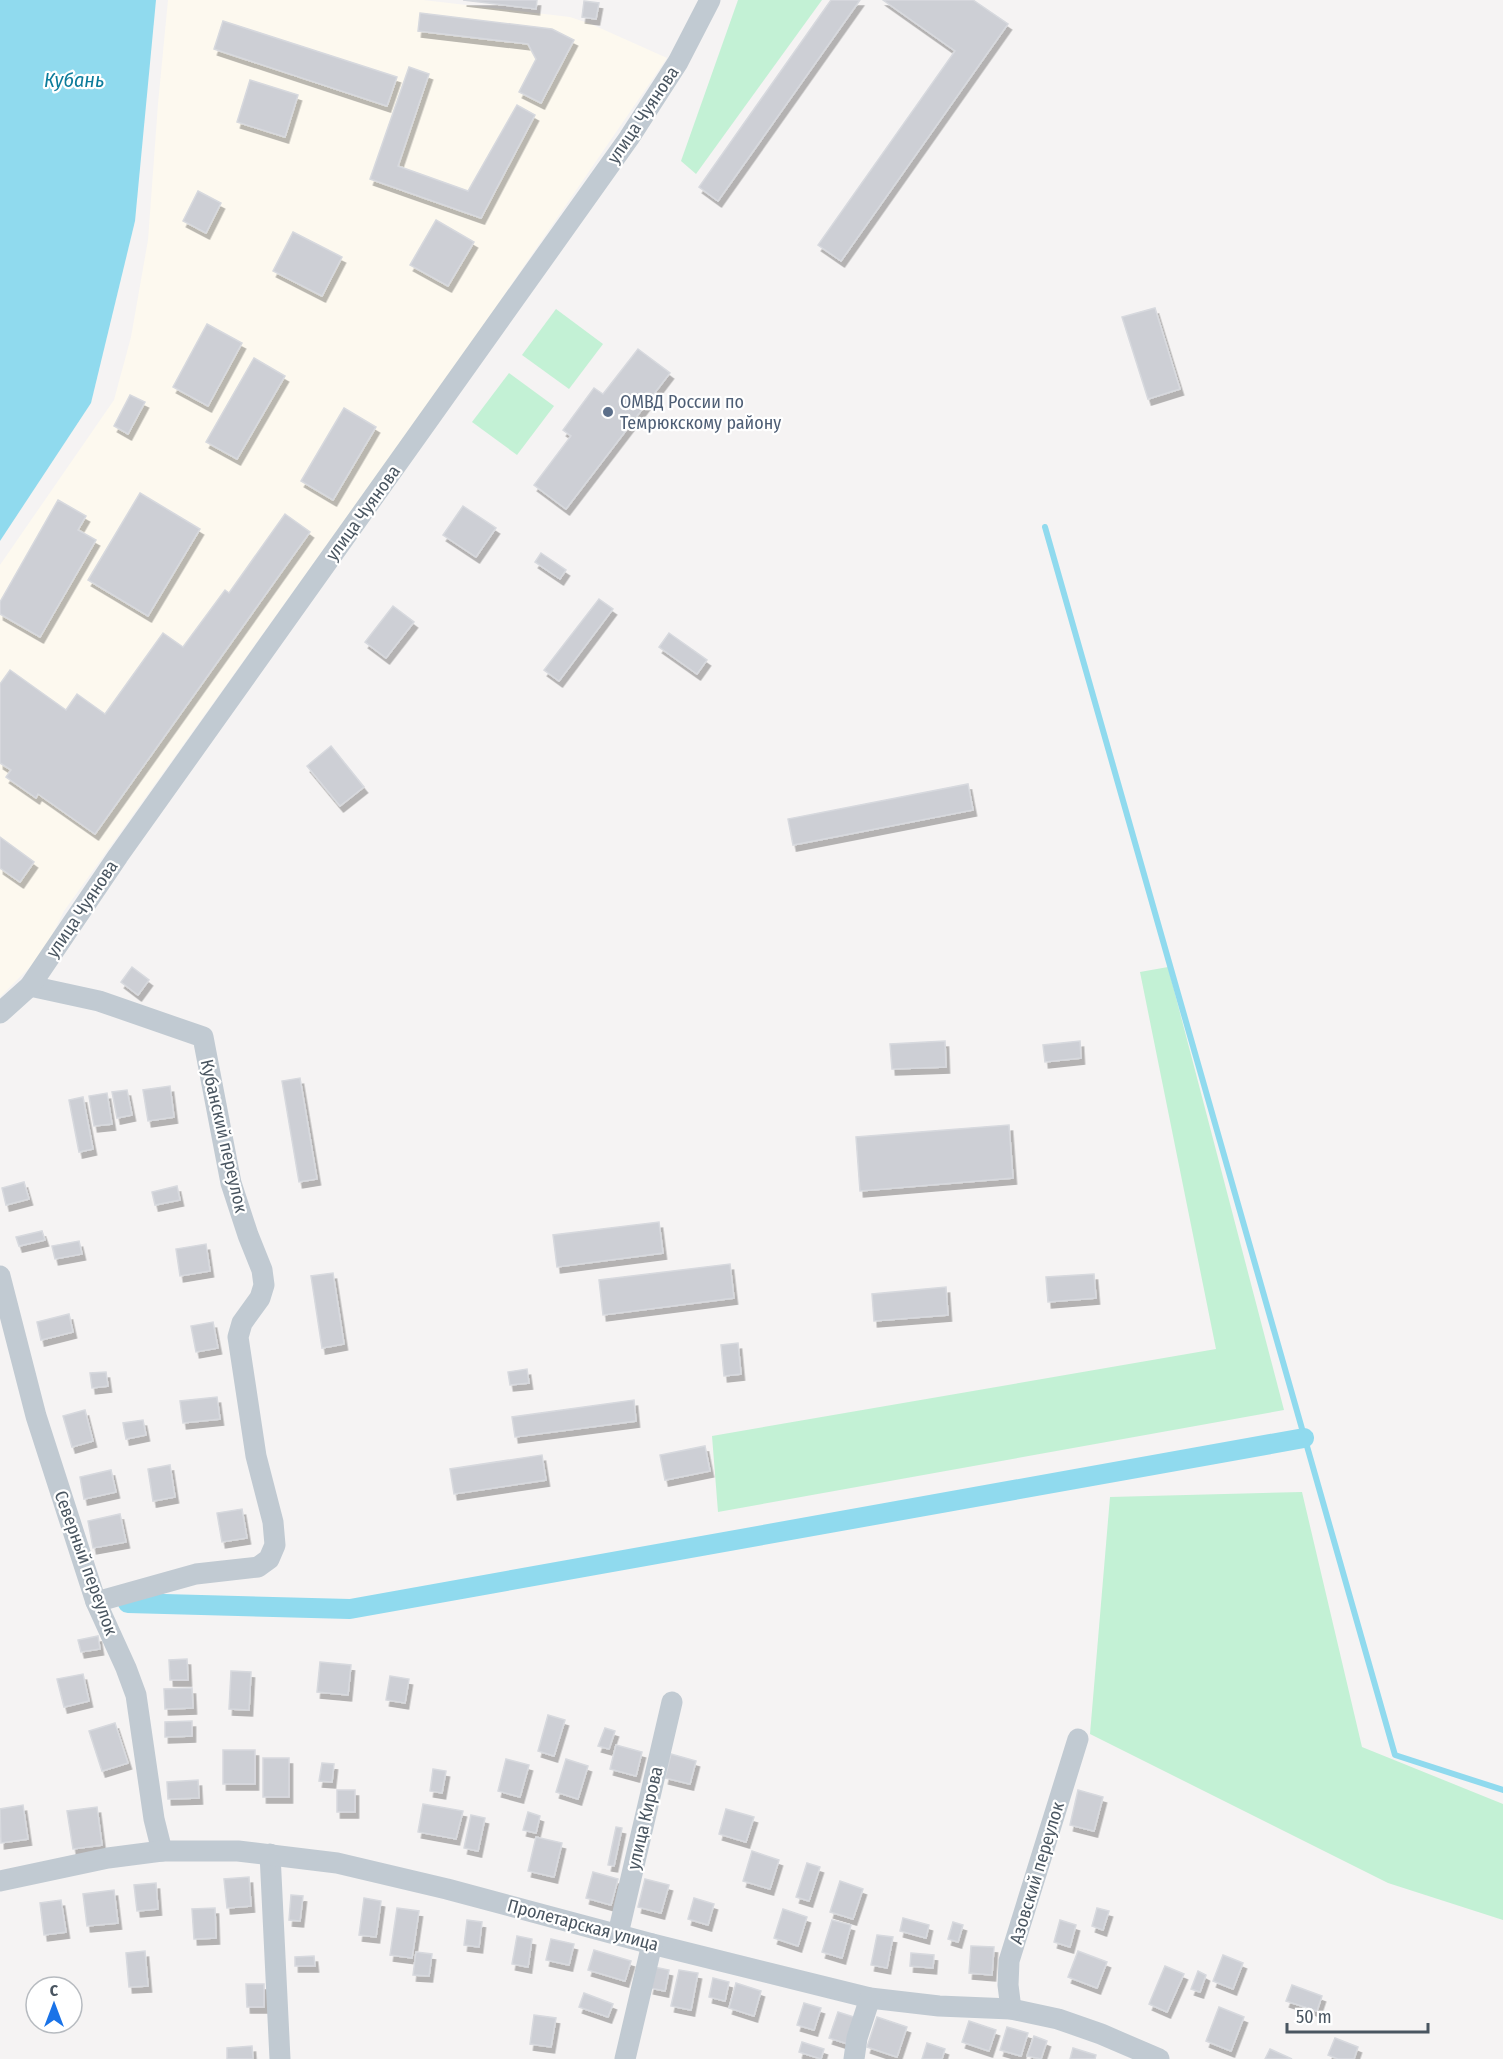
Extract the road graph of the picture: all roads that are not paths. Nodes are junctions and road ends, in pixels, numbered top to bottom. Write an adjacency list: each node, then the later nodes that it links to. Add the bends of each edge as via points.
1 (710, 0): 2 (street, улица Чуянова, via 678,62 629,138 118,856)
2 (30, 986): 3 (street, улица Чуянова); 5 (street, Кубанский переулок, via 99,1000 203,1037 231,1183 264,1285 260,1298 242,1323 238,1338 256,1456 273,1522 275,1545 269,1559 258,1567 196,1574)
3 (0, 1013)
4 (0, 1276): 5 (street, Северный переулок, via 36,1416)
5 (96, 1602): 8 (street, Северный переулок, via 136,1695)
6 (672, 1702): 11 (street, улица Кирова)
7 (1078, 1739): 14 (street, Азовский переулок, via 1010,1961)
8 (162, 1851): 9 (street, Пролетарская улица); 10 (street, Пролетарская улица)
9 (270, 1854): 11 (street, Пролетарская улица, via 337,1863); 15 (street)
10 (0, 1881)
11 (618, 1934): 12 (street, Пролетарская улица)
12 (652, 1944): 13 (street, Пролетарская улица); 16 (street)
13 (870, 1998): 14 (street, Пролетарская улица); 17 (street)
14 (1011, 2009): 18 (street, Пролетарская улица, via 1058,2019)
15 (280, 2059)
16 (625, 2059)
17 (854, 2059)
18 (1159, 2059)

